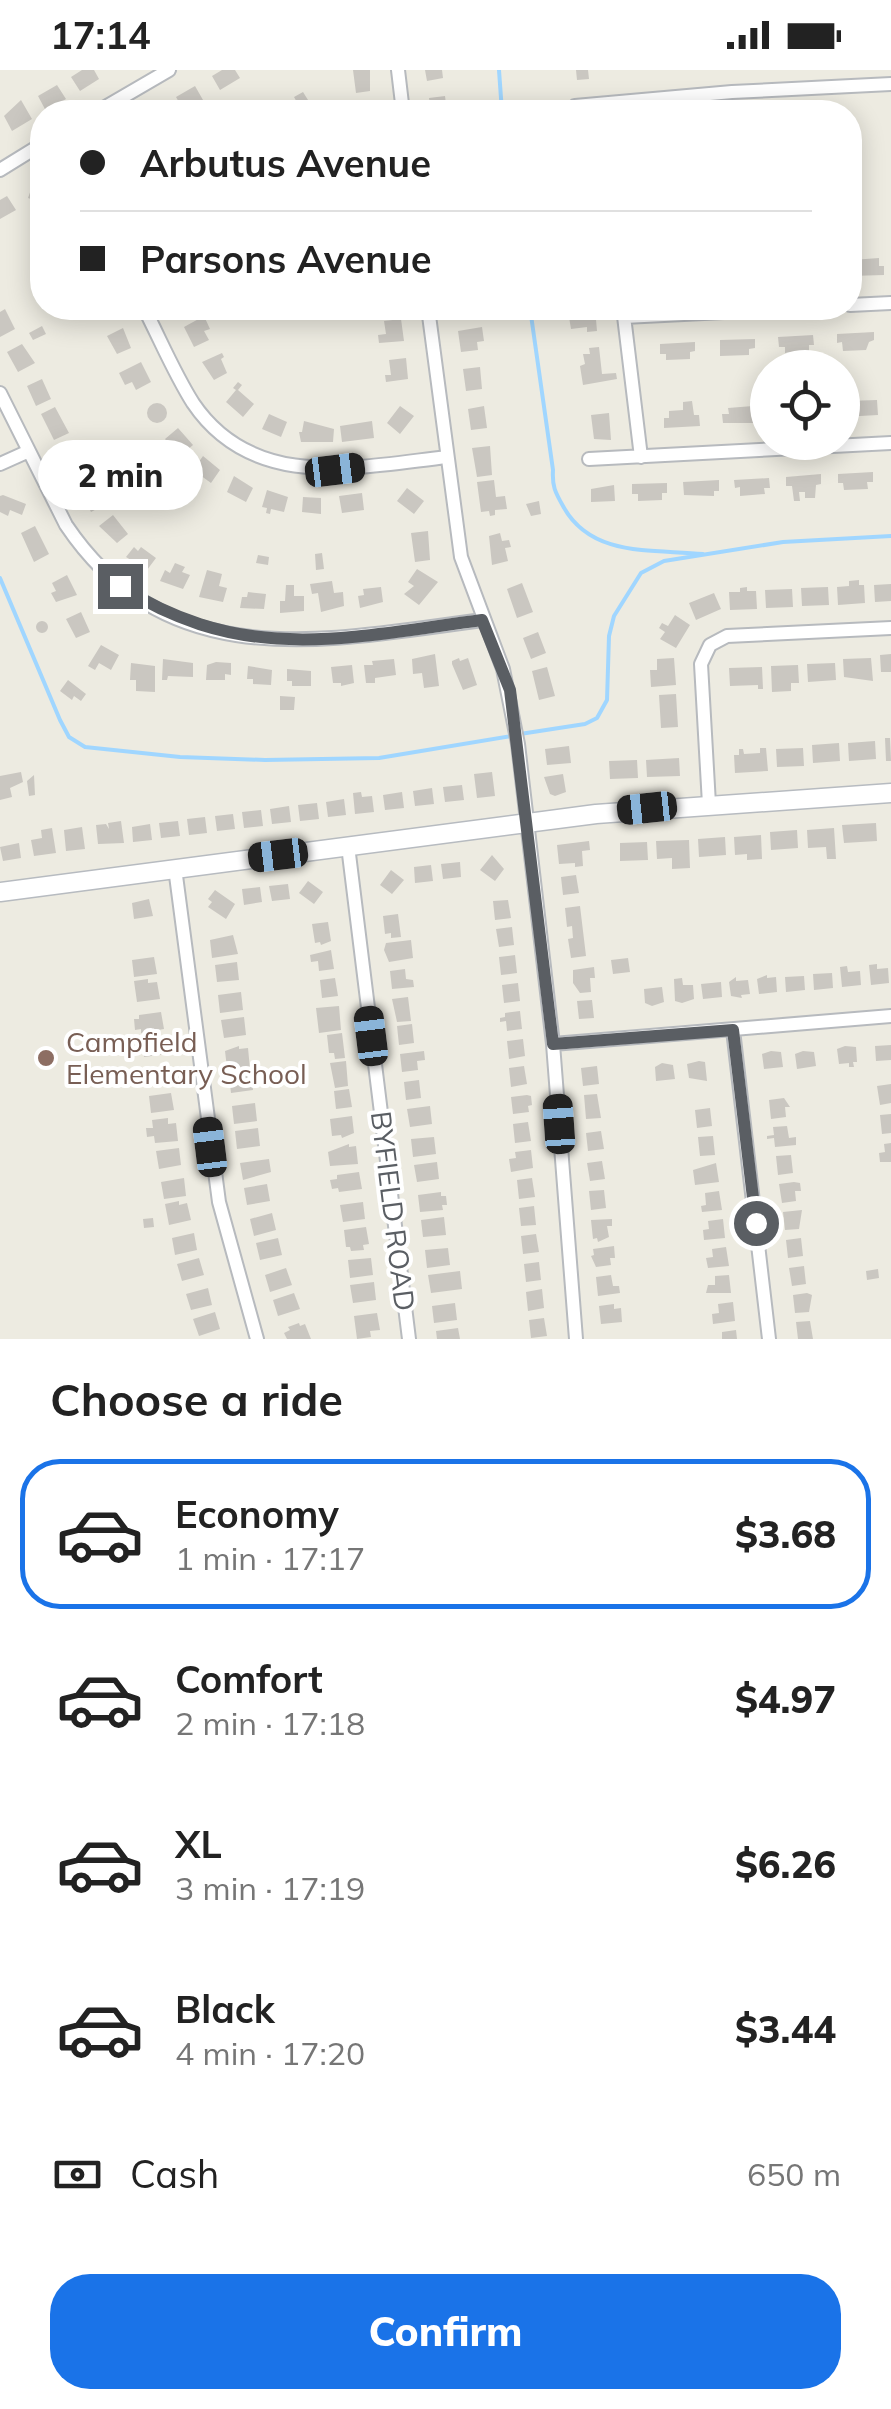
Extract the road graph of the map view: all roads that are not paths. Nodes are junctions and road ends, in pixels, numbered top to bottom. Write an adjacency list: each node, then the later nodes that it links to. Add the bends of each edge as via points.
1 (169, 70): 6 (street)
2 (398, 70): 7 (street)
3 (812, 70): 5 (street)
4 (891, 84): 5 (street)
5 (811, 87): 8 (street)
6 (118, 100)
7 (402, 100)
8 (640, 100)
9 (30, 151): 10 (street)
10 (0, 170)
11 (891, 303): 12 (street)
12 (862, 304)
13 (150, 320): 19 (street, via 195,406 258,456 323,470)
14 (430, 320): 19 (street)
15 (625, 320): 20 (street)
16 (0, 393): 18 (street)
17 (891, 443): 20 (street)
18 (28, 450): 22 (street); 23 (street, via 95,565 146,603 185,621 288,642)
19 (447, 456): 23 (street, via 460,557)
20 (642, 458): 21 (street)
21 (589, 459)
22 (0, 464)
23 (482, 620): 27 (street, via 504,669)
24 (891, 628): 26 (street, via 726,636 710,645 702,664)
25 (891, 793): 26 (street)
26 (709, 804): 27 (street)
27 (527, 822): 28 (street); 33 (street)
28 (348, 846): 29 (street); 35 (street, BYFIELD ROAD)
29 (175, 868): 30 (street); 34 (street, via 220,1202)
30 (0, 892)
31 (891, 1016): 32 (street)
32 (733, 1030): 33 (street); 37 (street)
33 (553, 1044): 36 (street)
34 (257, 1339)
35 (409, 1339)
36 (576, 1339)
37 (769, 1339)

